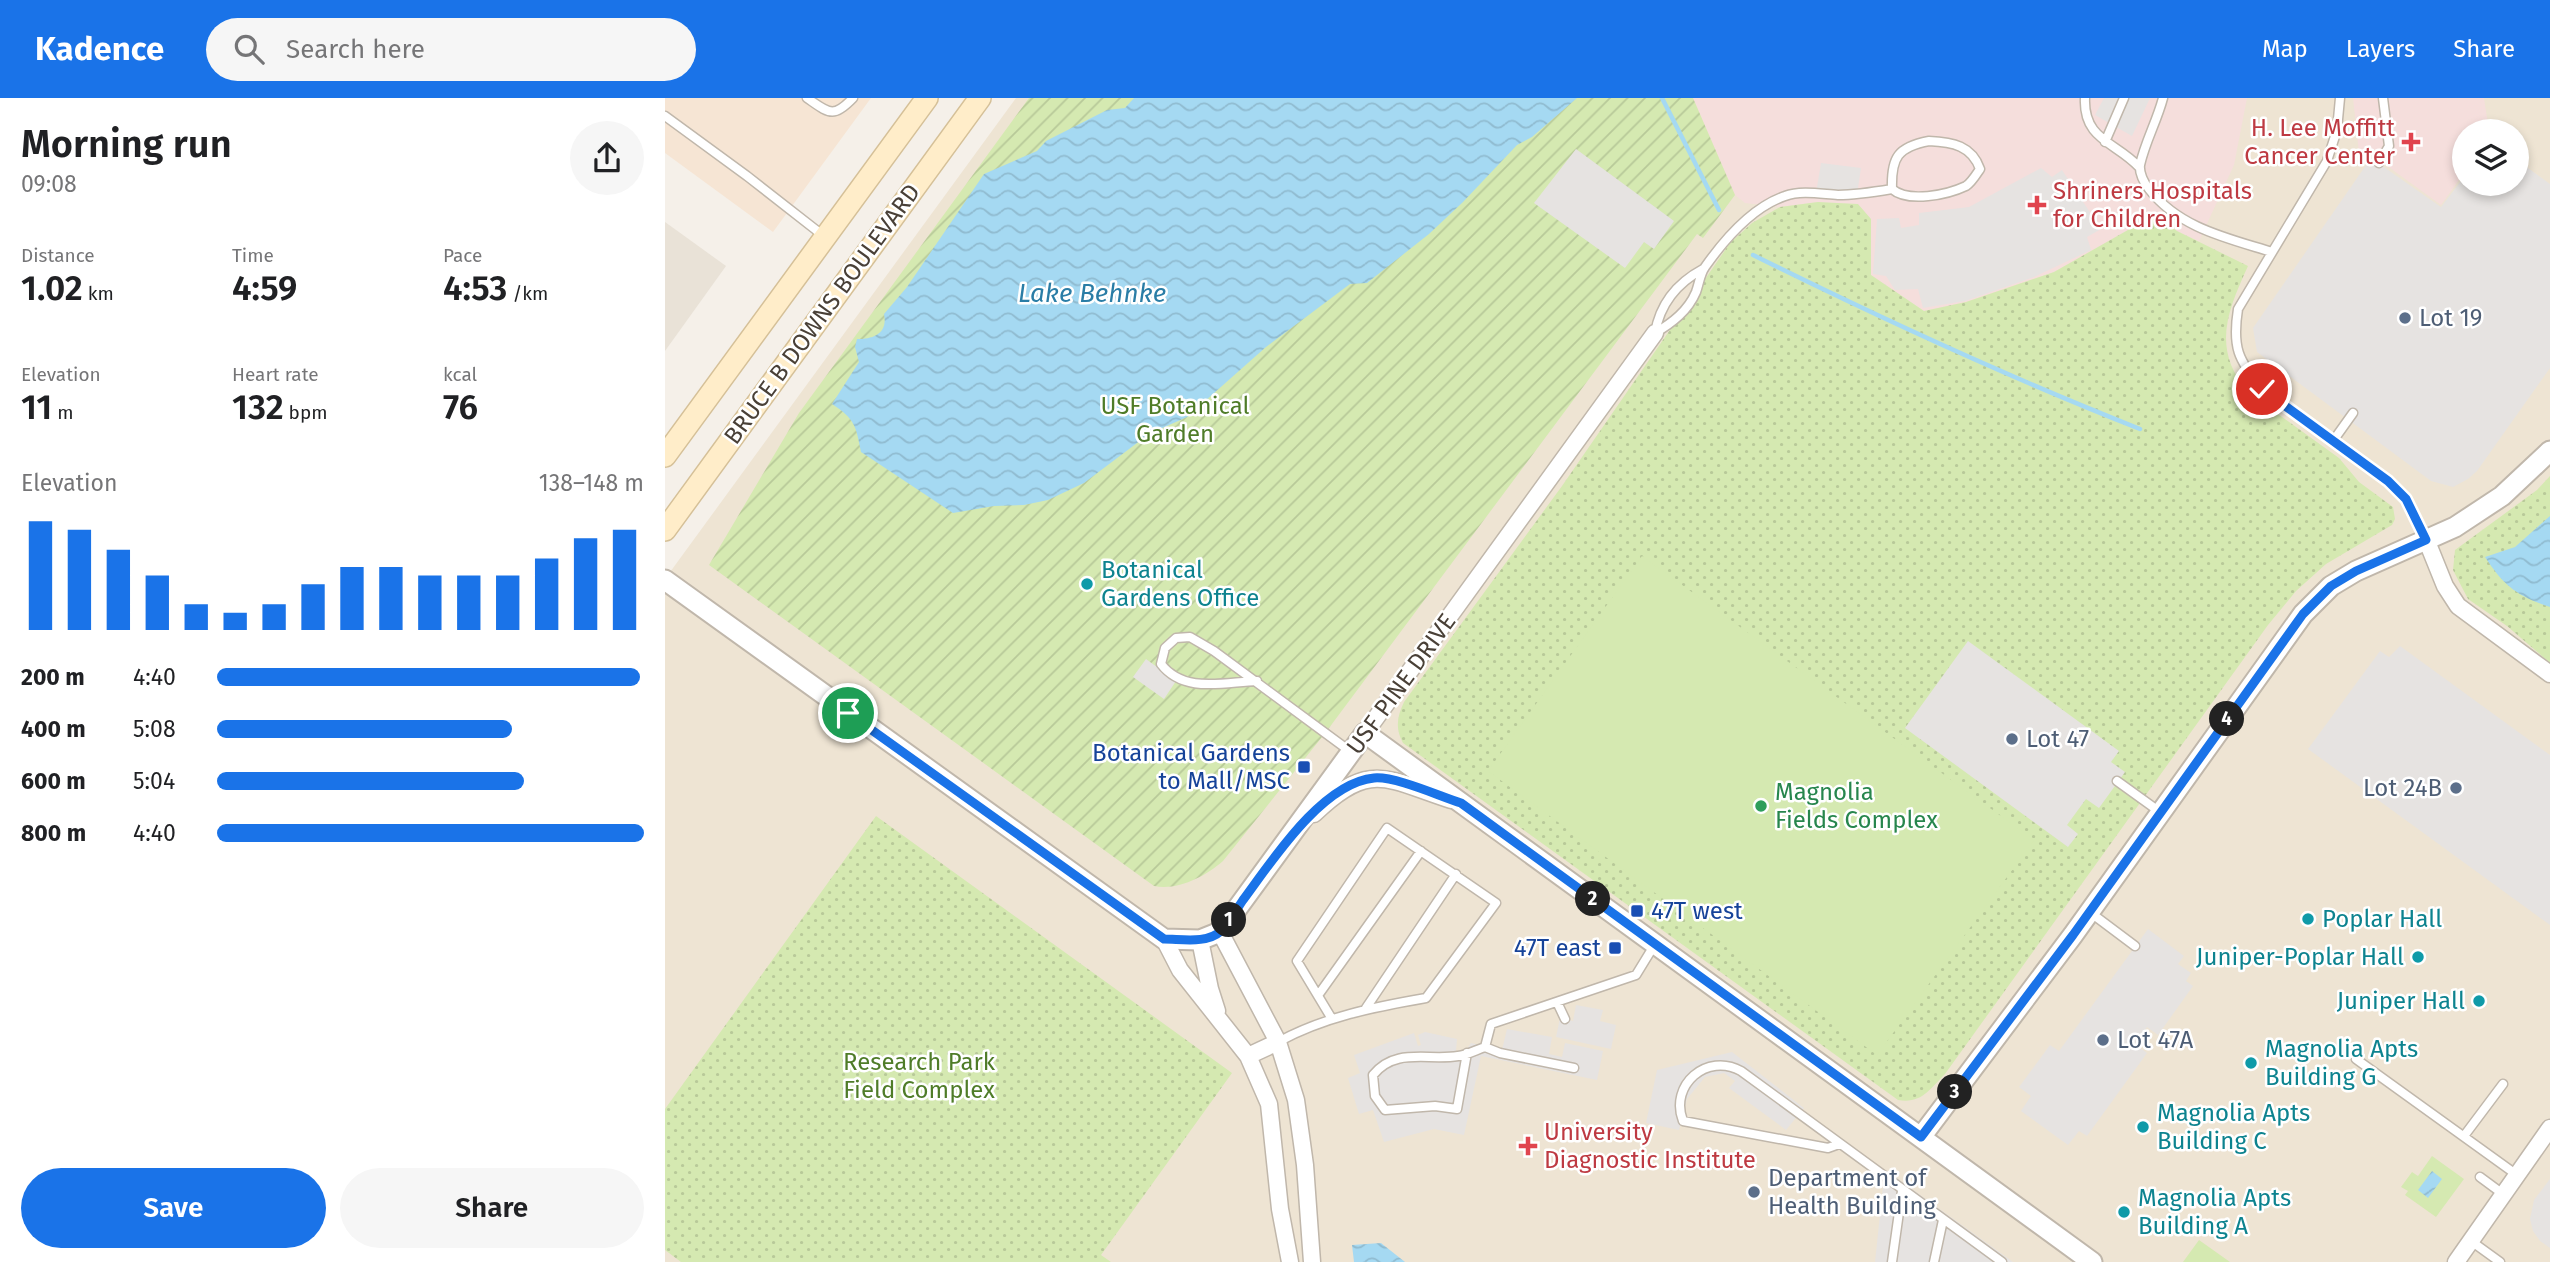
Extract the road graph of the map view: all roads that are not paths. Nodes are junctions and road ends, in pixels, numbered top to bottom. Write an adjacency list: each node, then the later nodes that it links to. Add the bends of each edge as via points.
1 (807, 98): 2 (lane, via 833,113)
2 (853, 98)
3 (927, 98): 15 (main road, BRUCE B DOWNS BOULEVARD)
4 (979, 98): 23 (main road, BRUCE B DOWNS BOULEVARD)
5 (2085, 98): 11 (lane, via 2092,130)
6 (2124, 98): 11 (lane)
7 (2163, 98): 13 (lane)
8 (2340, 98): 16 (lane, via 2337,130 2326,161)
9 (2383, 98): 12 (lane, via 2389,146)
10 (665, 116): 15 (lane)
11 (2105, 142): 13 (lane)
12 (2379, 163)
13 (2140, 167): 16 (lane, via 2144,183 2172,214 2199,228)
14 (1892, 189): 14 (lane, via 1900,196 1934,194 1968,185 1980,169 1976,157 1962,146 1929,141 1911,145 1895,162); 17 (lane, via 1785,196 1753,214)
15 (825, 237): 22 (main road, BRUCE B DOWNS BOULEVARD)
16 (2272, 251): 20 (lane, via 2238,309 2236,351 2262,389)
17 (1703, 269): 18 (lane, via 1684,311); 18 (lane, via 1674,290 1658,316)
18 (1655, 333): 28 (street, USF PINE DRIVE)
19 (2353, 413): 20 (lane)
20 (2333, 441): 24 (lane, via 2406,499)
21 (2550, 451): 24 (street, via 2502,496)
22 (665, 456)
23 (665, 530)
24 (2426, 540): 26 (street, via 2458,606); 32 (street, via 2331,586 2303,614)
25 (665, 580): 38 (street)
26 (2550, 674)
27 (1257, 681): 27 (lane, via 1184,682 1161,664 1165,648 1176,638 1190,637); 29 (lane)
28 (1364, 733): 29 (street, USF PINE DRIVE); 31 (street)
29 (1351, 752): 33 (street, USF PINE DRIVE)
30 (2117, 781): 32 (lane)
31 (1461, 803): 33 (street, via 1392,780 1355,782 1336,793); 40 (street)
32 (2160, 812): 36 (street)
33 (1287, 840): 37 (street, USF PINE DRIVE)
34 (1421, 851): 35 (lane); 42 (lane); 42 (lane, via 1387,828 1297,961)
35 (1456, 874): 44 (lane); 44 (lane, via 1496,903 1426,998)
36 (2089, 911): 41 (lane); 57 (street)
37 (1220, 932): 39 (street); 48 (street)
38 (1164, 939): 39 (street); 47 (street, via 1180,970)
39 (1200, 940): 47 (street)
40 (1655, 944): 43 (lane, via 1636,975); 57 (street)
41 (2136, 946)
42 (1319, 994): 45 (lane)
43 (1557, 1002): 46 (lane); 49 (lane, via 1490,1024)
44 (1366, 1008): 45 (lane)
45 (1332, 1019): 48 (lane)
46 (1565, 1019)
47 (1220, 1020): 51 (street)
48 (1278, 1042): 51 (street); 67 (street, via 1296,1100)
49 (1485, 1046): 50 (lane); 53 (lane)
50 (1467, 1053): 50 (lane, via 1406,1056 1380,1066 1373,1075 1375,1096 1385,1110 1457,1109)
51 (1248, 1056): 66 (street, via 1269,1104)
52 (2356, 1059): 56 (lane)
53 (1574, 1068)
54 (2503, 1084): 56 (lane)
55 (2550, 1128): 59 (street)
56 (2464, 1136): 60 (lane)
57 (1921, 1137): 71 (street)
58 (1839, 1144): 58 (lane, via 1741,1071 1724,1064 1696,1074 1681,1100 1683,1121 1828,1148); 62 (lane)
59 (2545, 1146): 60 (street)
60 (2517, 1175): 63 (street)
61 (2480, 1177): 63 (lane)
62 (1902, 1191): 64 (lane); 68 (lane)
63 (2504, 1194): 65 (street)
64 (1943, 1220): 69 (lane); 70 (lane)
65 (2471, 1241): 72 (street); 73 (lane)
66 (1290, 1262)
67 (1312, 1262)
68 (1892, 1262)
69 (1934, 1262)
70 (2002, 1262)
71 (2092, 1262)
72 (2456, 1262)
73 (2500, 1262)

